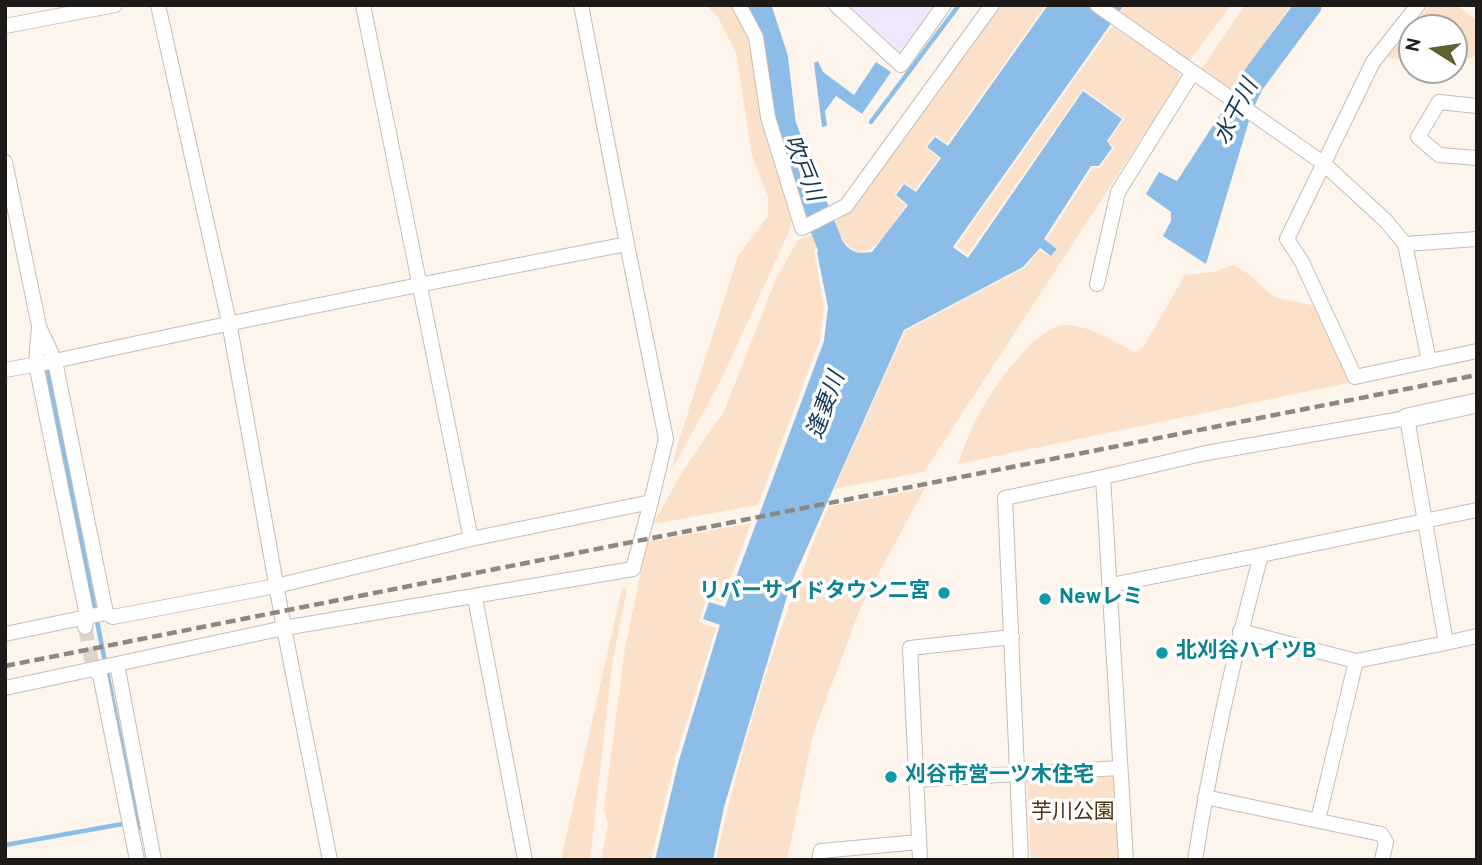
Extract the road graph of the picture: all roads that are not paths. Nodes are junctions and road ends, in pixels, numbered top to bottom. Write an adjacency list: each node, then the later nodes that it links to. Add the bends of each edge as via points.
1 (115, 5): 11 (street)
2 (158, 5): 22 (street)
3 (363, 5): 20 (street)
4 (581, 5): 18 (street)
5 (738, 5): 8 (street, via 757,37 768,117 802,228 846,206)
6 (836, 5): 7 (street, via 901,65)
7 (944, 5)
8 (992, 5)
9 (1097, 5): 12 (street)
10 (1418, 5): 16 (street, via 1373,62)
11 (5, 26)
12 (1193, 72): 16 (street); 21 (street, via 1118,192)
13 (1477, 106): 14 (street, via 1439,102 1418,137 1439,155)
14 (1477, 158)
15 (5, 162): 23 (street)
16 (1323, 163): 19 (street); 26 (street, via 1287,239 1355,377)
17 (1477, 239): 19 (street)
18 (627, 244): 20 (street); 32 (street, via 666,439)
19 (1405, 244): 26 (street)
20 (420, 284): 22 (street); 35 (street)
21 (1097, 284)
22 (229, 322): 25 (street); 38 (street)
23 (38, 326): 25 (street); 27 (street)
24 (1477, 351): 26 (street)
25 (55, 361): 27 (street); 40 (street)
26 (1429, 361)
27 (36, 364): 28 (street); 41 (street)
28 (5, 370)
29 (1477, 403): 30 (street)
30 (1407, 418): 31 (street, via 1206,453); 34 (street)
31 (1103, 477): 37 (street); 46 (street, via 1004,498)
32 (651, 502): 35 (street); 39 (street, via 633,569)
33 (1477, 510): 34 (street)
34 (1426, 519): 36 (street); 47 (street)
35 (471, 539): 38 (street)
36 (1261, 555): 37 (street); 43 (street)
37 (1111, 585): 52 (street)
38 (275, 586): 40 (street, via 113,617); 42 (street)
39 (475, 598): 42 (street); 61 (street)
40 (106, 612): 41 (street)
41 (86, 622): 44 (street)
42 (285, 628): 49 (street); 60 (street)
43 (1240, 631): 48 (street); 55 (street)
44 (5, 634)
45 (1477, 636): 47 (street)
46 (1012, 637): 53 (street); 54 (street, via 910,648)
47 (1446, 643): 48 (street)
48 (1356, 661): 56 (street)
49 (117, 664): 50 (street); 59 (street)
50 (93, 669): 51 (street); 58 (street, via 100,675)
51 (5, 688)
52 (1119, 768): 53 (street); 65 (street)
53 (1018, 773): 54 (street); 64 (street)
54 (914, 780): 57 (street)
55 (1205, 797): 56 (street); 66 (street)
56 (1318, 820): 67 (street, via 1381,834 1386,842)
57 (919, 842): 62 (street, via 821,850); 63 (street)
58 (137, 860)
59 (154, 860)
60 (330, 860)
61 (525, 860)
62 (819, 860)
63 (920, 860)
64 (1021, 860)
65 (1126, 860)
66 (1195, 860)
67 (1382, 860)

